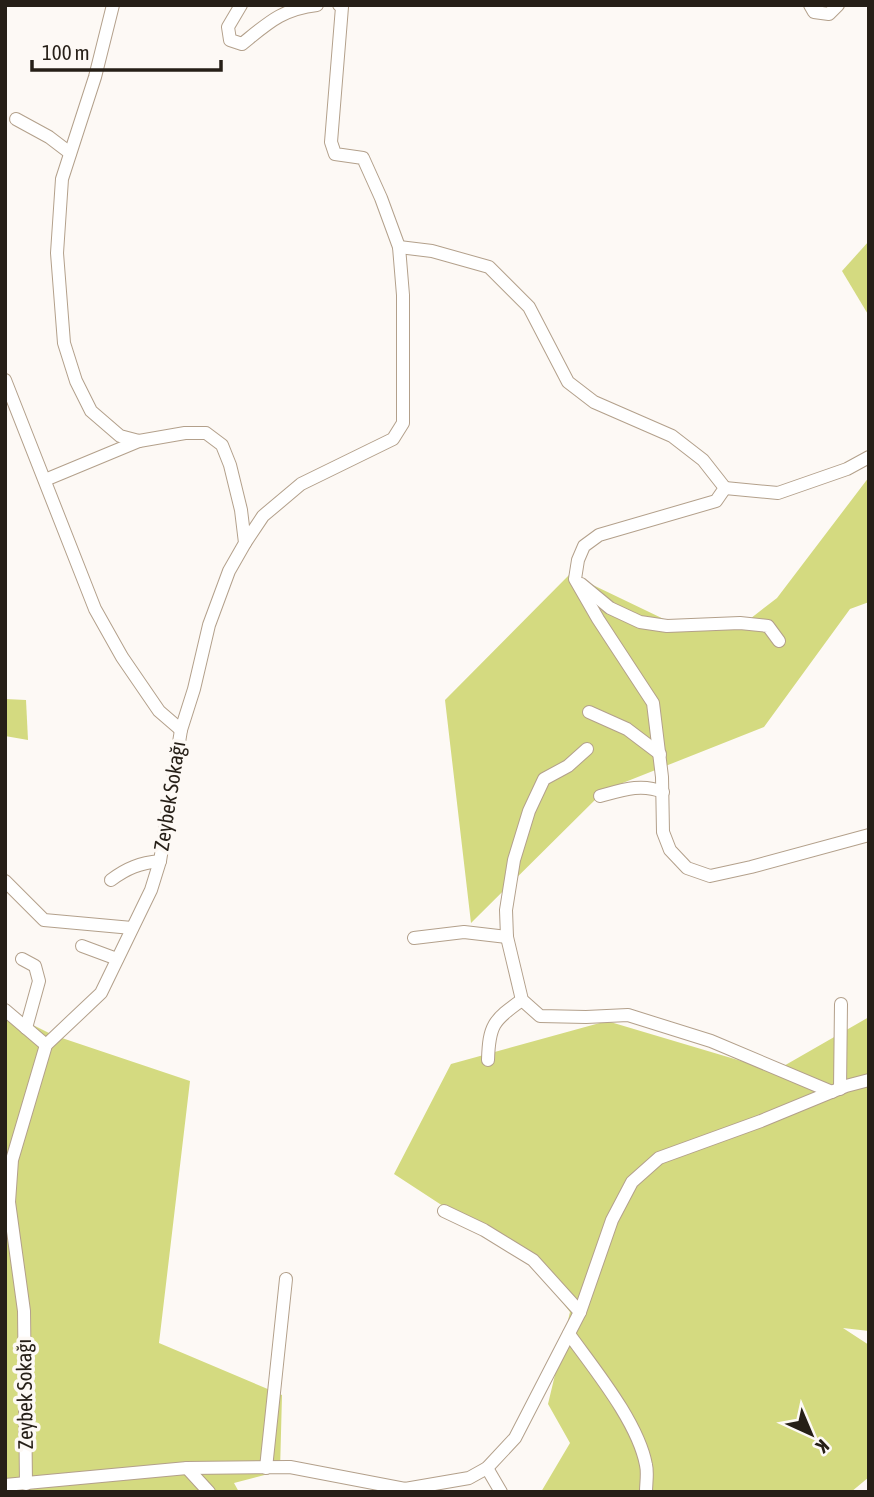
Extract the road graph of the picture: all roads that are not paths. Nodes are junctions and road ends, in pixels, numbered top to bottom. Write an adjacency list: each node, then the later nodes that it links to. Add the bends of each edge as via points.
1 (113, 5): 8 (street)
2 (241, 5): 3 (street, via 229,27 229,40 242,44 276,16)
3 (317, 5)
4 (339, 5): 9 (street, Zeybek Sokağı, via 331,142 335,154 363,158)
5 (810, 5): 6 (street, via 814,12 829,14)
6 (838, 5)
7 (16, 119): 8 (street)
8 (70, 153): 11 (street, via 62,179 57,253 64,344 91,411 120,436)
9 (399, 247): 14 (street, via 489,267 528,307 568,382 594,402 672,436 703,460); 15 (street, Zeybek Sokağı, via 403,423 393,439 301,484 263,516)
10 (5, 380): 13 (street)
11 (139, 441): 13 (street); 15 (street, via 206,433 222,445 241,510)
12 (869, 457): 14 (street, via 778,493)
13 (45, 480): 19 (street, via 95,609 159,711)
14 (725, 488): 16 (street, via 716,501 599,535 584,546)
15 (244, 543): 19 (street, Zeybek Sokağı, via 209,625)
16 (575, 579): 17 (street, via 610,608 640,622 768,626); 21 (street, via 653,703)
17 (779, 640)
18 (589, 712): 21 (street, via 627,729)
19 (181, 730): 25 (street, Zeybek Sokağı)
20 (587, 749): 29 (street, via 544,779 529,811 514,860)
21 (660, 754): 22 (street)
22 (663, 792): 23 (street, via 636,786); 24 (street, via 663,832 670,850 687,868 710,876)
23 (600, 796)
24 (869, 835)
25 (160, 861): 26 (street, Zeybek Sokağı, via 141,863); 28 (street, Zeybek Sokağı)
26 (111, 880)
27 (5, 881): 28 (street, via 44,920)
28 (132, 929): 33 (street, Zeybek Sokağı)
29 (507, 937): 30 (street, via 464,932); 34 (street)
30 (414, 938)
31 (82, 946): 33 (street)
32 (22, 959): 37 (street, via 35,966 39,981)
33 (117, 959): 38 (street, Zeybek Sokağı, via 101,993)
34 (522, 1000): 39 (street, via 502,1014 489,1033); 41 (street, via 540,1016 628,1015 711,1041)
35 (841, 1004): 41 (street)
36 (5, 1010): 37 (street)
37 (26, 1028): 38 (street)
38 (46, 1045): 43 (street, Zeybek Sokağı, via 12,1160)
39 (488, 1060)
40 (869, 1080): 41 (street)
41 (836, 1090): 45 (street, via 659,1158 632,1182 612,1220)
42 (444, 1212): 45 (street, via 533,1260)
43 (9, 1242): 50 (street, Zeybek Sokağı, via 18,1257 24,1311)
44 (286, 1279): 48 (street)
45 (580, 1312): 46 (street)
46 (569, 1334): 49 (street, via 515,1438); 54 (street, via 638,1439 647,1466)
47 (187, 1468): 48 (street); 50 (street); 52 (street)
48 (267, 1468): 49 (street, via 405,1489 469,1478)
49 (487, 1468): 53 (street)
50 (26, 1484): 51 (street)
51 (5, 1485)
52 (209, 1492)
53 (501, 1492)
54 (646, 1492)

